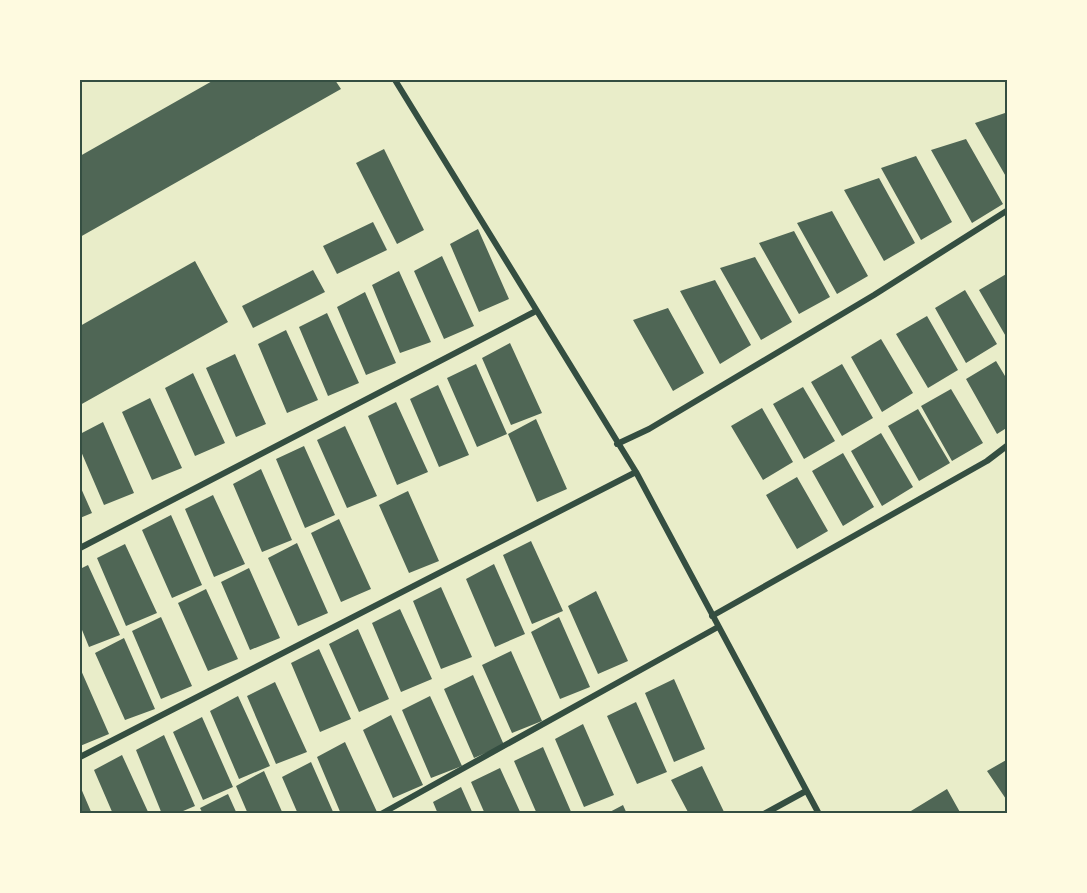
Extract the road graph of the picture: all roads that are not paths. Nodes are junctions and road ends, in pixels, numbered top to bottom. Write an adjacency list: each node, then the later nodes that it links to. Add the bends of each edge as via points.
1 (394, 80): 3 (street)
2 (1007, 209): 4 (street, via 873,295 649,429)
3 (536, 311): 4 (street); 7 (street)
4 (617, 444): 6 (street)
5 (1008, 445): 8 (street)
6 (636, 472): 8 (street); 10 (street)
7 (80, 548)
8 (712, 616): 9 (street)
9 (718, 627): 11 (street); 12 (street)
10 (80, 757)
11 (806, 791): 13 (street); 14 (street)
12 (381, 813)
13 (764, 813)
14 (819, 813)

